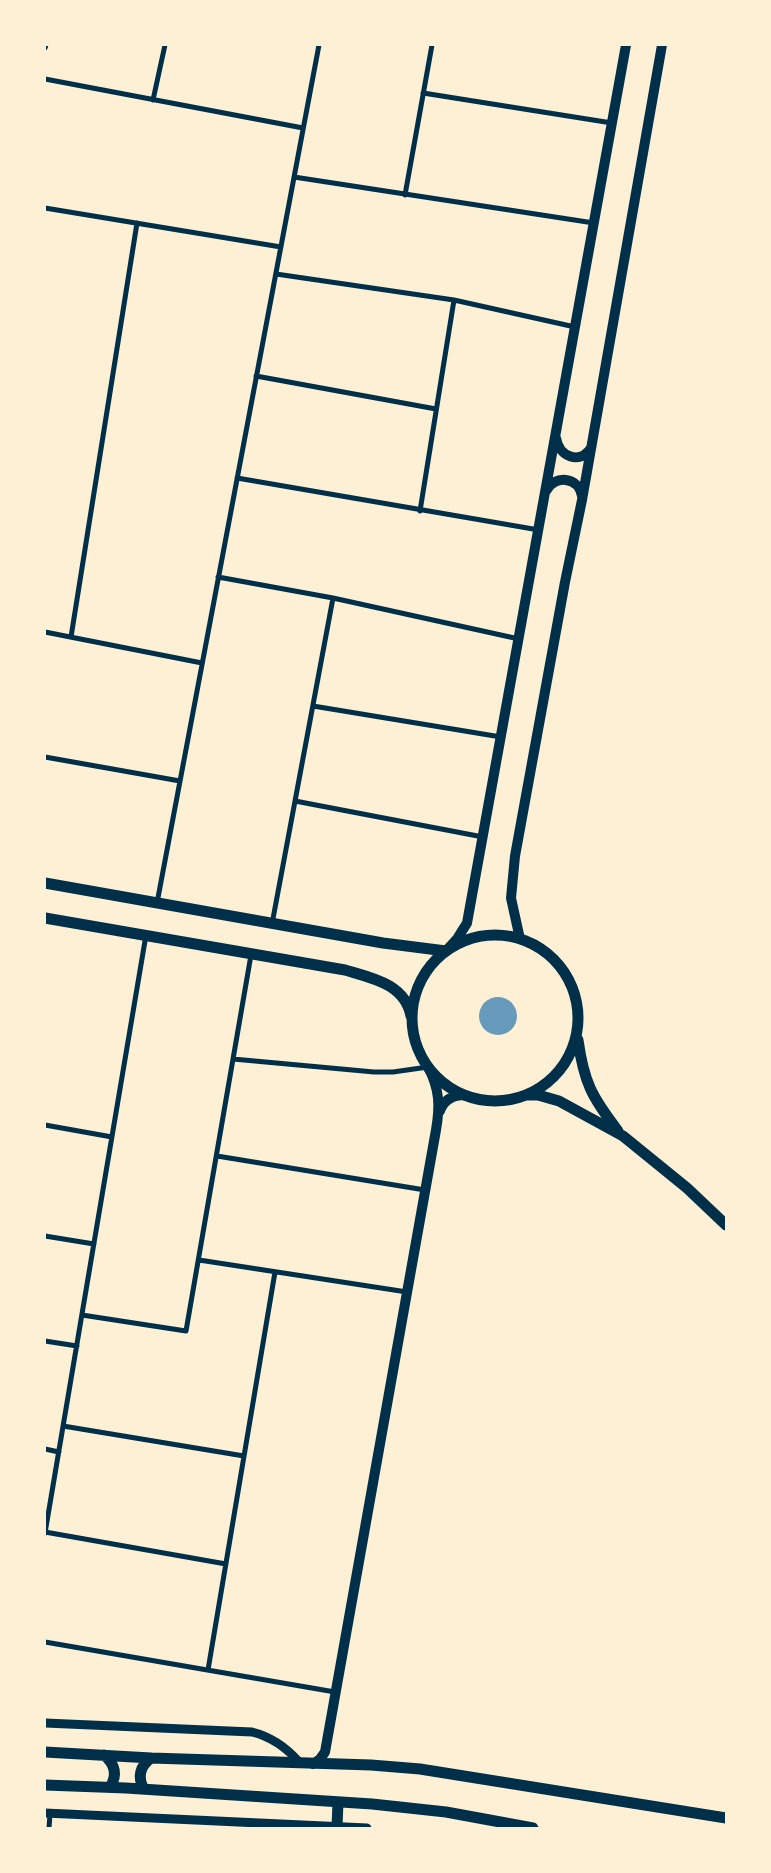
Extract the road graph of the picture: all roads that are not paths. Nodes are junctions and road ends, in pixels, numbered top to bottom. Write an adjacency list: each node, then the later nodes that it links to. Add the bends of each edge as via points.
1 (165, 45): 8 (street)
2 (319, 45): 10 (street)
3 (432, 45): 7 (street)
4 (626, 45): 9 (main road)
5 (662, 45): 23 (main road)
6 (45, 79): 8 (street)
7 (423, 93): 9 (street); 12 (street)
8 (153, 100): 10 (street)
9 (612, 123): 14 (main road)
10 (303, 128): 11 (street)
11 (294, 177): 12 (street); 16 (street)
12 (405, 195): 14 (street)
13 (45, 208): 15 (street)
14 (594, 223): 19 (main road)
15 (137, 224): 16 (street); 32 (street)
16 (281, 248): 17 (street)
17 (276, 274): 18 (street); 20 (street)
18 (454, 300): 19 (street); 21 (street)
19 (576, 327): 22 (main road)
20 (256, 376): 21 (street); 24 (street)
21 (436, 409): 27 (street)
22 (556, 435): 23 (main road, via 561,452 572,457 583,456); 25 (main road)
23 (592, 448): 26 (main road)
24 (237, 478): 27 (street); 29 (street)
25 (545, 492): 26 (main road, via 552,482 564,479 579,487); 28 (main road)
26 (582, 500): 46 (main road, via 515,856 512,898)
27 (420, 511): 28 (street)
28 (539, 530): 33 (main road)
29 (218, 578): 30 (street); 34 (street)
30 (333, 598): 33 (street); 35 (street)
31 (45, 632): 32 (street)
32 (71, 638): 34 (street)
33 (519, 639): 36 (main road)
34 (202, 663): 38 (street)
35 (313, 706): 36 (street); 39 (street)
36 (502, 737): 40 (main road)
37 (45, 757): 38 (street)
38 (180, 781): 42 (street)
39 (295, 801): 40 (street); 44 (street)
40 (483, 837): 47 (main road, via 466,923 458,939)
41 (45, 883): 42 (main road)
42 (157, 903): 44 (main road)
43 (45, 918): 45 (main road)
44 (272, 924): 47 (main road, via 391,945)
45 (146, 935): 48 (main road); 58 (street)
46 (520, 939): 47 (main road, via 490,935 467,940); 50 (main road, via 539,947 567,976 575,995)
47 (446, 951): 49 (main road, via 422,978 412,1012)
48 (252, 954): 49 (main road, via 345,970 380,981 405,999); 51 (street)
49 (413, 1030): 52 (main road, via 418,1050)
50 (577, 1035): 53 (main road, via 560,1071); 57 (main road, via 582,1067 592,1094)
51 (233, 1059): 52 (street, via 374,1072); 59 (street)
52 (428, 1067): 54 (main road, via 448,1087); 55 (main road, via 438,1088)
53 (529, 1095): 54 (main road, via 502,1102); 57 (main road, via 559,1101)
54 (464, 1096): 55 (main road, via 444,1102)
55 (438, 1117): 60 (main road)
56 (45, 1125): 58 (street)
57 (623, 1136): 61 (main road)
58 (112, 1137): 63 (street)
59 (216, 1156): 60 (street); 64 (street)
60 (426, 1190): 66 (main road)
61 (726, 1225)
62 (45, 1236): 63 (street)
63 (94, 1244): 67 (street)
64 (198, 1260): 65 (street); 67 (street, via 186,1331)
65 (275, 1272): 66 (street); 73 (street)
66 (407, 1292): 78 (main road)
67 (82, 1315): 69 (street)
68 (45, 1341): 69 (street)
69 (76, 1346): 70 (street)
70 (63, 1426): 72 (street); 73 (street)
71 (45, 1449): 72 (street)
72 (59, 1452): 74 (street)
73 (244, 1456): 75 (street)
74 (45, 1532): 75 (street)
75 (226, 1564): 77 (street)
76 (45, 1642): 77 (street)
77 (208, 1670): 78 (street)
78 (336, 1692): 84 (main road, via 325,1752)
79 (45, 1723): 83 (street, via 252,1732 274,1741)
80 (45, 1752): 81 (main road)
81 (104, 1755): 82 (main road); 86 (main road, via 113,1763 115,1770)
82 (151, 1758): 83 (main road); 87 (main road, via 140,1772)
83 (299, 1762): 84 (main road)
84 (313, 1764): 90 (main road, via 371,1765 461,1774)
85 (45, 1785): 86 (main road)
86 (110, 1787): 87 (main road)
87 (144, 1789): 88 (main road)
88 (338, 1802): 92 (main road); 95 (main road, via 446,1812)
89 (47, 1814): 91 (street); 93 (street)
90 (726, 1818)
91 (178, 1824): 92 (street)
92 (337, 1827): 94 (street)
93 (50, 1828)
94 (367, 1828)
95 (533, 1828)

